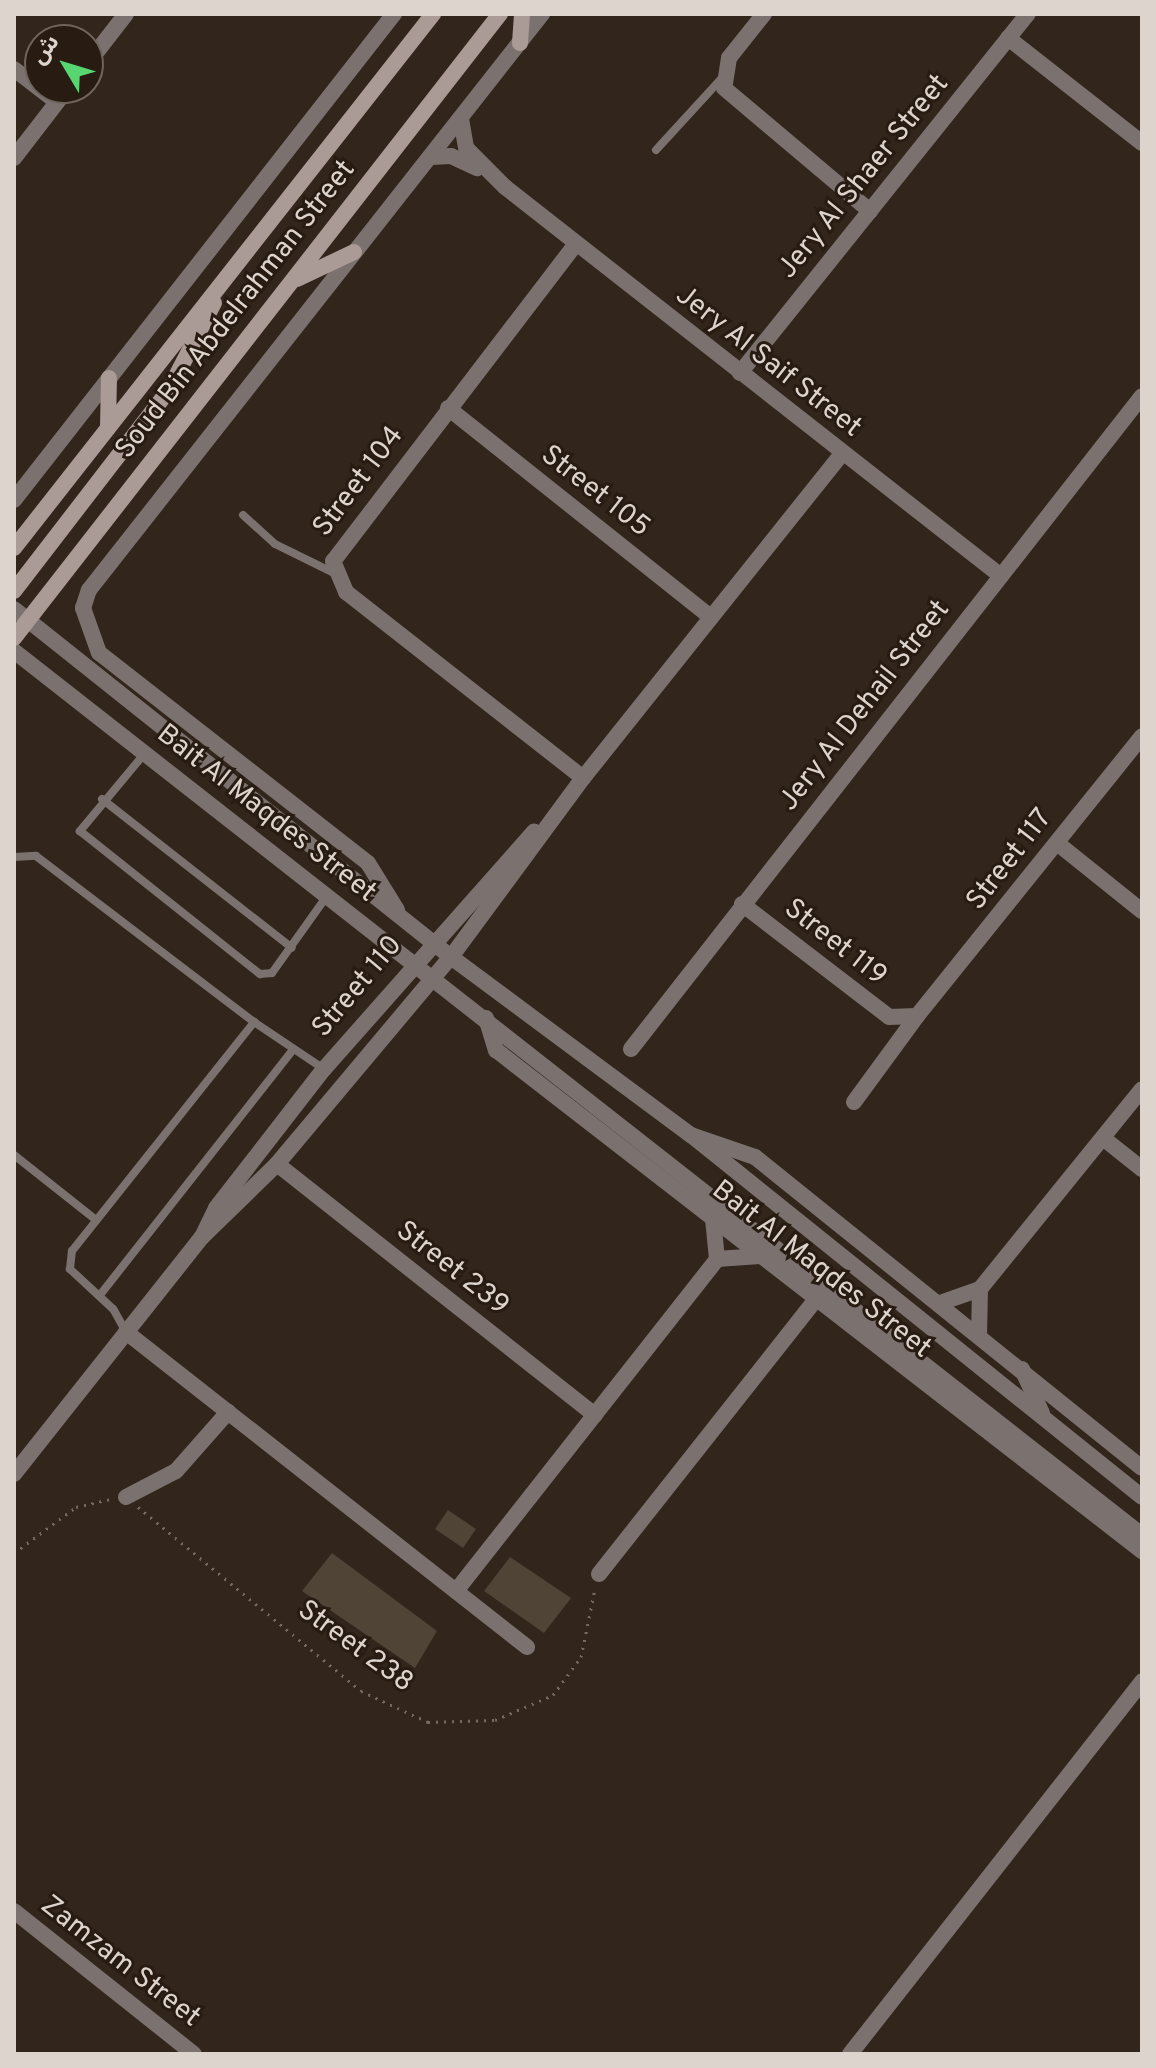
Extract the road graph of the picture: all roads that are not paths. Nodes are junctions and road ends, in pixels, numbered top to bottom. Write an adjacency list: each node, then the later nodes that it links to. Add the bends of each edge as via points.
1 (126, 14): 10 (street)
2 (394, 14): 26 (street, Soud Bin Abdelrahman Street)
3 (433, 14): 23 (main road, Soud Bin Abdelrahman Street)
4 (500, 14): 24 (main road, Soud Bin Abdelrahman Street)
5 (522, 14): 11 (main road)
6 (542, 14): 11 (street, Soud Bin Abdelrahman Street)
7 (764, 14): 12 (street)
8 (1028, 14): 9 (street, Jery Al Shaer Street)
9 (1008, 38): 15 (street); 20 (street, Jery Al Shaer Street)
10 (104, 42)
11 (520, 43): 14 (street, Soud Bin Abdelrahman Street)
12 (721, 79): 16 (lane); 20 (street, via 730,96)
13 (55, 104): 18 (street)
14 (461, 119): 17 (street, Soud Bin Abdelrahman Street); 19 (street, Jery Al Saif Street, via 466,148)
15 (1142, 143)
16 (656, 150)
17 (431, 157): 19 (street, Jery Al Saif Street, via 460,158); 22 (street, Soud Bin Abdelrahman Street)
18 (14, 158)
19 (505, 187): 21 (street, Jery Al Saif Street)
20 (870, 211): 25 (street, Jery Al Shaer Street)
21 (575, 245): 25 (street, Jery Al Saif Street); 28 (street, Street 104)
22 (354, 252): 24 (main road); 40 (street, Soud Bin Abdelrahman Street, via 89,590)
23 (225, 280): 29 (main road, Soud Bin Abdelrahman Street); 36 (main road, via 169,390)
24 (292, 281): 39 (main road, Soud Bin Abdelrahman Street)
25 (740, 373): 30 (street, Jery Al Saif Street)
26 (109, 378): 29 (main road); 31 (street, Soud Bin Abdelrahman Street)
27 (1140, 402): 35 (street, Jery Al Dehail Street)
28 (448, 408): 34 (street, Street 104, via 339,547); 38 (street, Street 105)
29 (108, 429): 33 (main road, Soud Bin Abdelrahman Street)
30 (842, 453): 35 (street, Jery Al Saif Street); 38 (street, Street 110)
31 (14, 500)
32 (243, 515): 34 (lane, via 275,544)
33 (14, 548)
34 (334, 573): 45 (street, Street 104, via 346,592)
35 (1001, 576): 50 (street, Jery Al Dehail Street)
36 (14, 591)
37 (14, 609): 39 (street, Bait Al Maqdes Street)
38 (711, 617): 45 (street, Street 110)
39 (27, 621): 41 (main road, Soud Bin Abdelrahman Street); 51 (street, Bait Al Maqdes Street)
40 (85, 629): 51 (street, Bait Al Maqdes Street, via 99,653 368,863)
41 (14, 638)
42 (14, 651): 44 (street, Bait Al Maqdes Street)
43 (1142, 736): 47 (street, Street 117)
44 (145, 753): 46 (lane); 49 (street, Bait Al Maqdes Street)
45 (579, 783): 53 (street, Street 110, via 468,910); 55 (street, Street 110)
46 (102, 799): 54 (lane); 54 (lane, via 80,831 248,965 269,975)
47 (1057, 843): 52 (street); 58 (street, Street 117)
48 (14, 857): 60 (lane, via 36,856)
49 (328, 895): 54 (lane); 56 (street, Bait Al Maqdes Street)
50 (742, 904): 58 (street, Street 119, via 898,1020); 61 (street, Jery Al Dehail Street)
51 (397, 910): 53 (street, Bait Al Maqdes Street)
52 (1142, 911)
53 (431, 940): 55 (street, Bait Al Maqdes Street); 56 (street, Street 110)
54 (292, 948)
55 (451, 957): 57 (street, Street 110); 66 (street, Bait Al Maqdes Street)
56 (414, 960): 57 (street, Bait Al Maqdes Street); 63 (street, Street 110)
57 (434, 974): 59 (street, Bait Al Maqdes Street); 69 (street, Street 110)
58 (917, 1016): 65 (street, Street 117)
59 (486, 1018): 71 (street, Bait Al Maqdes Street, via 496,1050); 90 (street, Bait Al Maqdes Street)
60 (254, 1022): 62 (lane); 72 (lane)
61 (631, 1049)
62 (293, 1050): 63 (lane); 77 (lane)
63 (324, 1069): 73 (street, Street 110, via 208,1220)
64 (1142, 1089): 67 (street)
65 (854, 1102)
66 (691, 1135): 79 (street, Bait Al Maqdes Street, via 755,1157 864,1252); 85 (street, Bait Al Maqdes Street)
67 (1103, 1138): 70 (street); 76 (street)
68 (14, 1155): 72 (lane)
69 (277, 1164): 73 (street, Street 110); 84 (street, Street 239)
70 (1142, 1169)
71 (713, 1219): 74 (street, Bait Al Maqdes Street); 75 (street)
72 (96, 1220): 77 (lane, via 68,1261)
73 (202, 1237): 80 (street, Street 110)
74 (760, 1256): 75 (street); 78 (street, Bait Al Maqdes Street)
75 (717, 1259): 84 (street)
76 (980, 1289): 79 (street); 81 (street)
77 (100, 1295): 80 (lane)
78 (816, 1299): 90 (street, Bait Al Maqdes Street); 92 (street)
79 (940, 1303): 81 (street, Bait Al Maqdes Street)
80 (126, 1332): 83 (street); 87 (street, Street 110)
81 (979, 1336): 82 (street, Bait Al Maqdes Street)
82 (1022, 1369): 85 (street); 86 (street, Bait Al Maqdes Street)
83 (228, 1412): 88 (street, via 176,1471); 93 (street)
84 (595, 1415): 93 (street)
85 (1047, 1421): 89 (street, Bait Al Maqdes Street)
86 (1142, 1468)
87 (14, 1474)
88 (126, 1497)
89 (1142, 1497)
90 (1137, 1536): 91 (street, Bait Al Maqdes Street)
91 (1142, 1551)
92 (599, 1574)
93 (456, 1591): 94 (street)
94 (527, 1647)
95 (1142, 1681): 98 (street)
96 (14, 1911): 97 (street, Zamzam Street)
97 (194, 2054)
98 (850, 2054)

